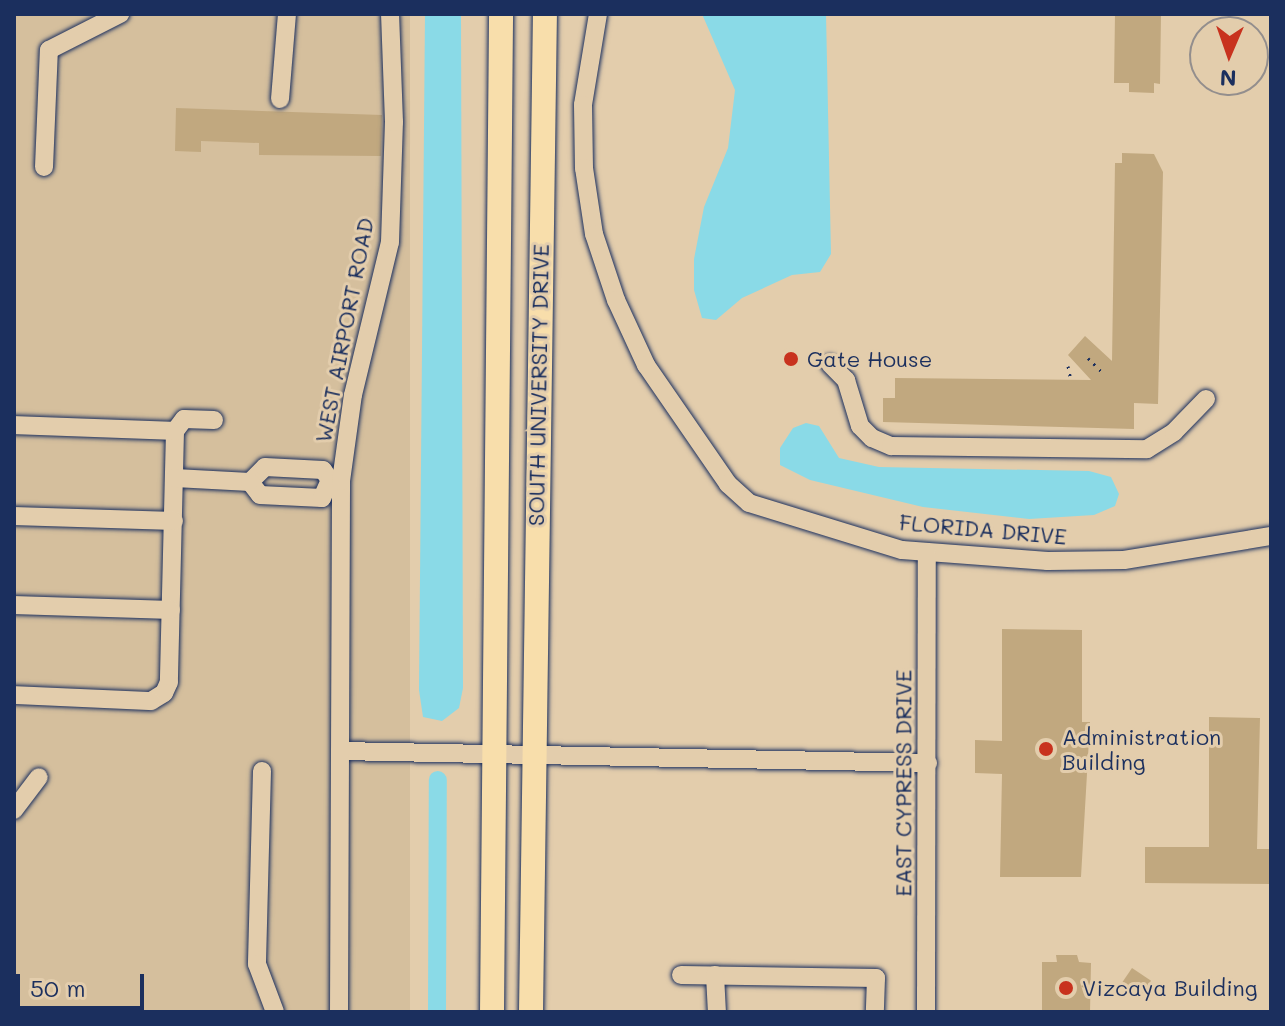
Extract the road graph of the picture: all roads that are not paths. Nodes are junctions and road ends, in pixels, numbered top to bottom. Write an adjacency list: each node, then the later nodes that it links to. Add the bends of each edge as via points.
1 (120, 14): 8 (street, via 49,50)
2 (287, 14): 7 (street)
3 (390, 14): 15 (street, WEST AIRPORT ROAD, via 390,242)
4 (501, 14): 25 (main road, SOUTH UNIVERSITY DRIVE)
5 (545, 14): 26 (main road, SOUTH UNIVERSITY DRIVE)
6 (598, 14): 20 (street, FLORIDA DRIVE, via 583,105 584,168 594,234 646,365 714,465 749,503)
7 (280, 99)
8 (44, 167)
9 (830, 364): 10 (street, via 846,380 860,426 891,446 1147,449 1174,432)
10 (1206, 399)
11 (214, 420): 13 (street, via 184,419)
12 (14, 425): 13 (street)
13 (175, 431): 14 (street)
14 (175, 478): 16 (street); 18 (street)
15 (336, 481): 16 (street, via 323,470 265,467); 16 (street, via 322,498 260,495); 24 (street, WEST AIRPORT ROAD)
16 (250, 482)
17 (14, 516): 18 (street)
18 (174, 521): 22 (street)
19 (1271, 536): 20 (street, FLORIDA DRIVE, via 1124,560)
20 (927, 554): 27 (street, EAST CYPRESS DRIVE)
21 (14, 605): 22 (street)
22 (171, 610): 23 (street, via 169,682 151,701)
23 (14, 695)
24 (340, 751): 25 (street); 34 (street, WEST AIRPORT ROAD)
25 (492, 757): 26 (street); 35 (main road, SOUTH UNIVERSITY DRIVE)
26 (531, 757): 27 (street); 36 (main road, SOUTH UNIVERSITY DRIVE)
27 (928, 763): 39 (street, EAST CYPRESS DRIVE)
28 (262, 771): 33 (street, via 257,964)
29 (39, 777): 30 (street)
30 (14, 810)
31 (681, 975): 32 (street)
32 (715, 975): 37 (street); 38 (street, via 876,978)
33 (275, 1012)
34 (339, 1012)
35 (492, 1012)
36 (531, 1012)
37 (717, 1012)
38 (875, 1012)
39 (926, 1012)

